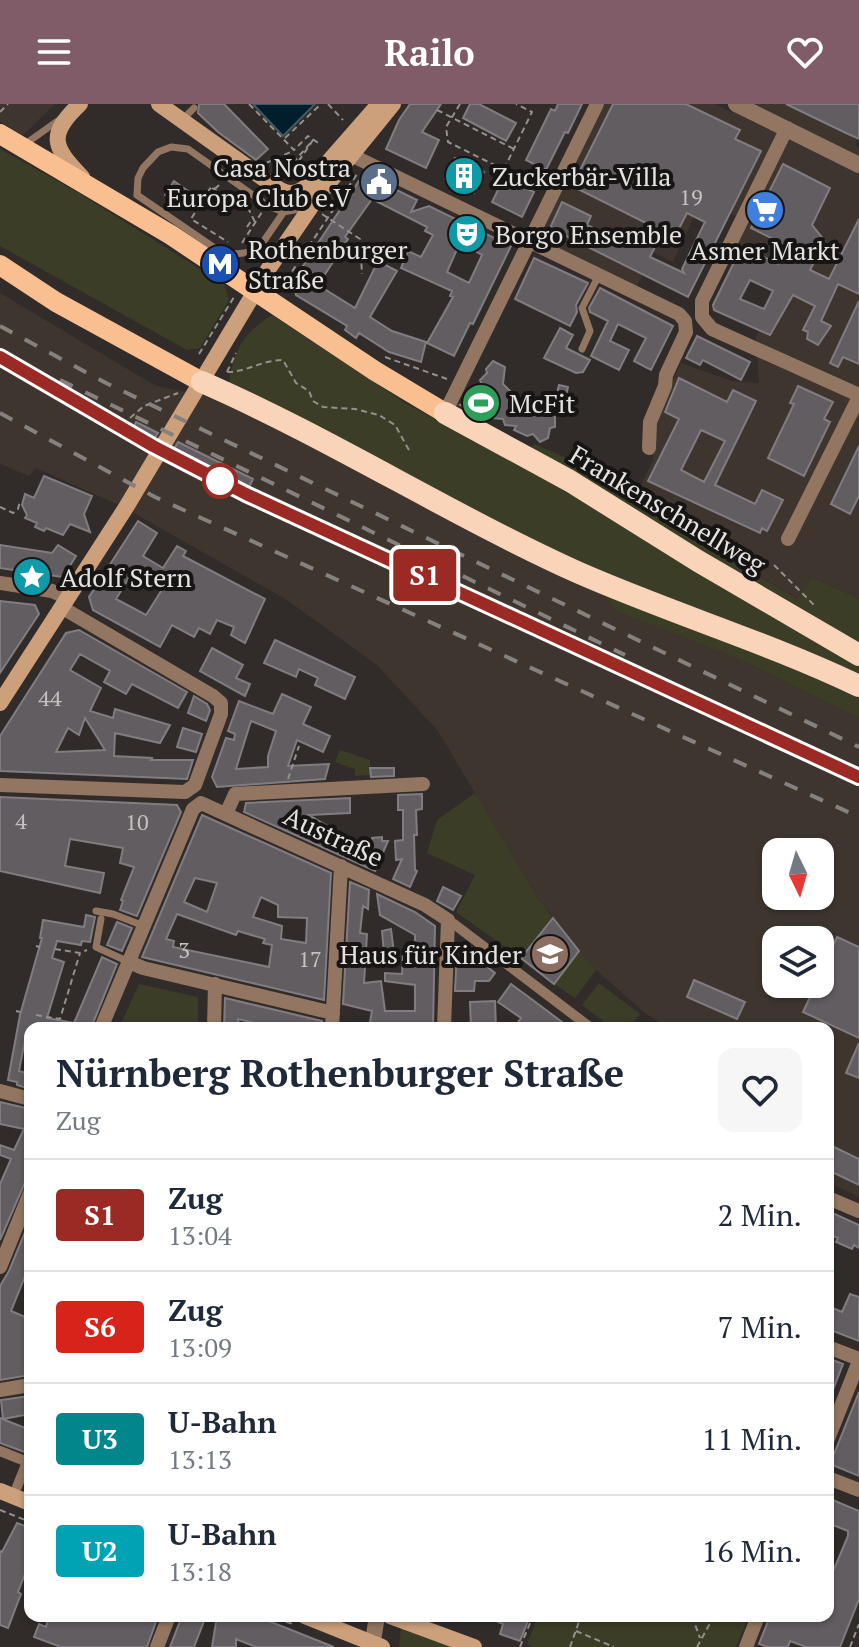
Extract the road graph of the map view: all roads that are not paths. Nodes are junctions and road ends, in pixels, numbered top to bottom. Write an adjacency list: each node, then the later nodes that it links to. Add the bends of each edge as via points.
1 (159, 104): 8 (main road)
2 (379, 104): 14 (main road)
3 (393, 104): 11 (main road)
4 (597, 104): 18 (street)
5 (736, 104): 9 (street)
6 (194, 108): 8 (lane)
7 (74, 110): 10 (lane, via 28,142); 13 (main road, via 58,132 58,150)
8 (181, 121): 14 (main road, via 274,186)
9 (787, 128): 12 (street); 26 (street, via 702,301 702,317 712,329)
10 (7, 138): 13 (main road, Frankenschnellweg)
11 (364, 161): 16 (main road); 18 (street)
12 (859, 165)
13 (92, 187): 15 (main road, Frankenschnellweg)
14 (296, 194): 17 (lane)
15 (127, 199): 17 (lane, via 158,152 171,147 188,149); 19 (lane); 21 (main road, Frankenschnellweg)
16 (310, 207): 17 (lane); 23 (main road)
17 (283, 212): 19 (lane, via 259,248 229,254)
18 (530, 241): 22 (street); 27 (street)
19 (216, 249): 21 (lane)
20 (0, 265): 25 (main road, via 67,308)
21 (228, 272): 23 (main road, Frankenschnellweg)
22 (599, 275): 24 (lane, via 582,308 590,331); 28 (street, via 685,321 686,332 650,422)
23 (255, 290): 25 (main road); 27 (main road, Frankenschnellweg)
24 (582, 349)
25 (217, 381): 31 (main road); 33 (highway, via 577,571)
26 (859, 396): 29 (street)
27 (445, 413): 32 (highway, Frankenschnellweg, via 570,481)
28 (649, 448)
29 (788, 539)
30 (0, 583): 31 (street, via 52,591)
31 (64, 602): 34 (main road); 36 (street, via 221,703 221,714 195,785 185,792)
32 (859, 655)
33 (859, 686)
34 (0, 703)
35 (423, 784): 37 (street, via 235,794)
36 (0, 785)
37 (226, 814): 38 (street, Austraße); 40 (street, Austraße, via 206,804 193,809)
38 (341, 866): 39 (street, Austraße); 43 (street)
39 (451, 922): 46 (street); 47 (street, Austraße)
40 (144, 926): 41 (street); 41 (lane, via 113,914 99,915 96,947)
41 (129, 962): 42 (street); 44 (street)
42 (215, 984): 43 (street); 45 (street)
43 (333, 1021)
44 (104, 1022)
45 (214, 1022)
46 (444, 1022)
47 (583, 1022)
48 (0, 1091): 49 (street)
49 (24, 1097)
50 (834, 1201): 52 (street)
51 (24, 1211): 53 (street)
52 (859, 1211)
53 (0, 1267)
54 (834, 1350): 55 (street)
55 (859, 1360): 58 (street)
56 (24, 1386): 57 (street)
57 (0, 1390)
58 (834, 1424)
59 (0, 1451): 60 (street)
60 (24, 1461)
61 (24, 1472): 63 (street)
62 (834, 1480): 64 (street)
63 (17, 1487)
64 (859, 1490)
65 (0, 1491): 66 (main road)
66 (24, 1501)
67 (167, 1622): 73 (street)
68 (319, 1622): 72 (main road)
69 (377, 1622): 72 (street)
70 (406, 1622): 74 (main road)
71 (756, 1622): 75 (street)
72 (376, 1646)
73 (157, 1647)
74 (474, 1647)
75 (746, 1647)

